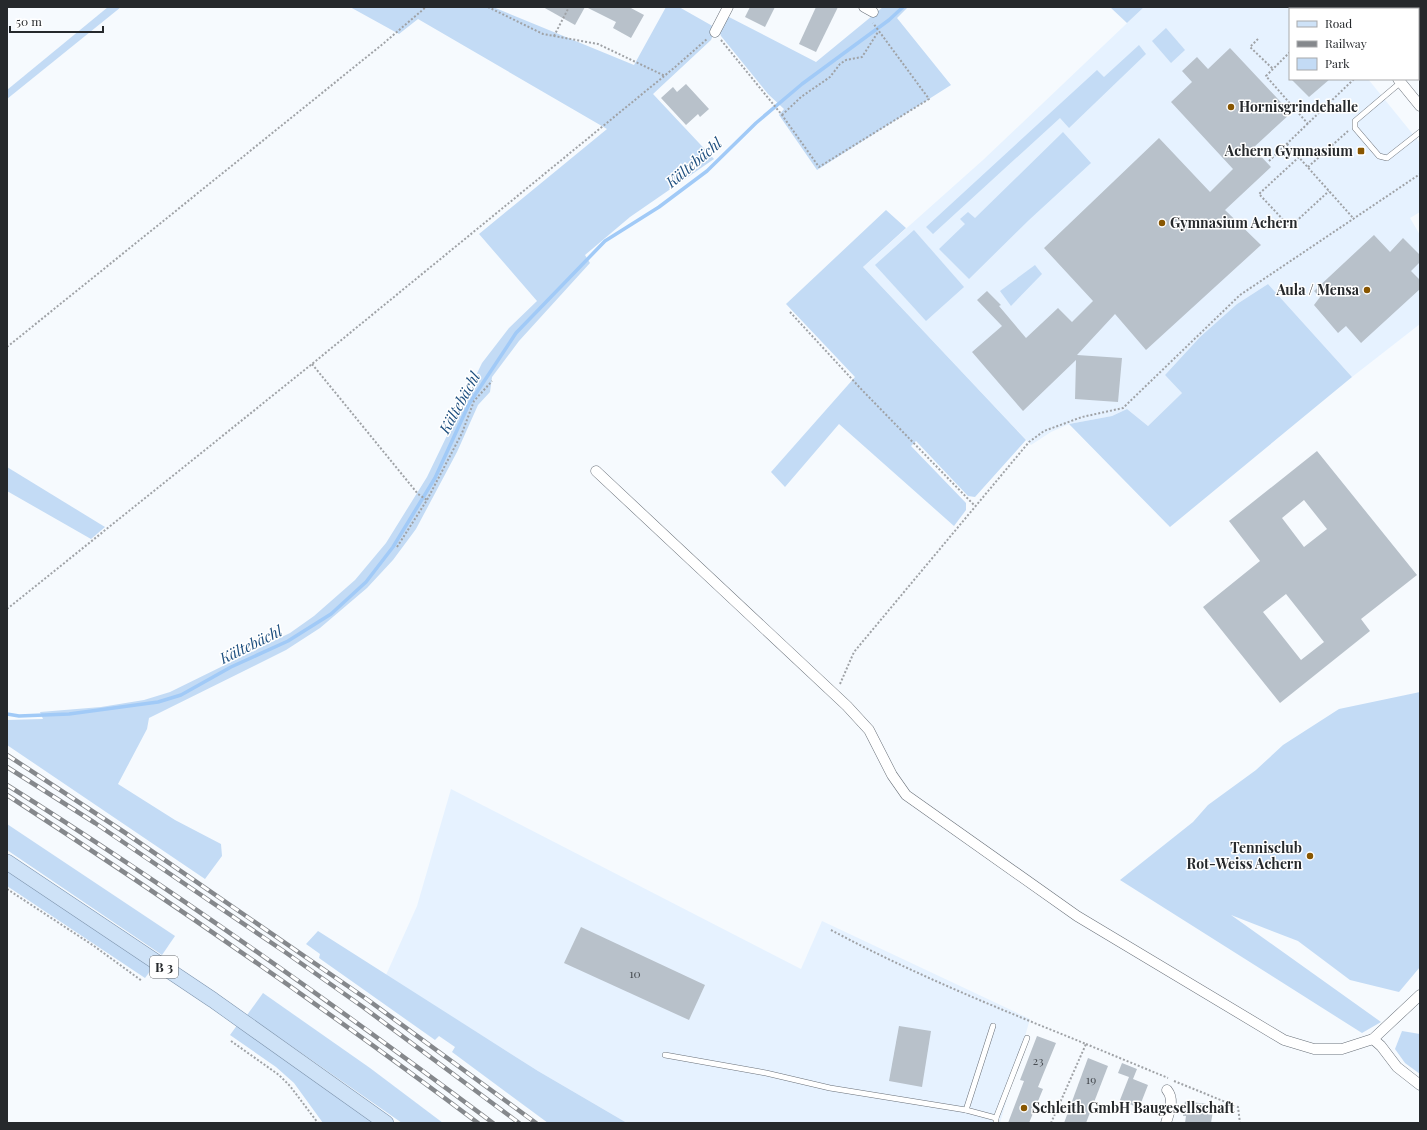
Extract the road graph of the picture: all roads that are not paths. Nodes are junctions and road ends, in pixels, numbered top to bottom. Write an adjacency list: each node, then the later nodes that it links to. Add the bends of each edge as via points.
1 (728, 7): 4 (street)
2 (864, 7): 3 (street)
3 (872, 16)
4 (715, 32)
5 (1399, 81): 6 (street); 7 (lane, via 1355,121 1355,128 1379,156 1387,158)
6 (1420, 106)
7 (1420, 132)
8 (596, 471): 13 (street, via 848,706 868,730 906,795 1076,916 1284,1040 1314,1049 1342,1049)
9 (7, 862): 19 (main road, B 3, via 213,1000)
10 (1420, 995): 13 (street)
11 (993, 1026): 17 (lane)
12 (1027, 1038): 18 (lane)
13 (1373, 1040): 15 (street, via 1397,1067)
14 (665, 1055): 17 (lane, via 766,1073 830,1088)
15 (1420, 1085)
16 (1167, 1090): 20 (street, via 1172,1103)
17 (966, 1110): 18 (lane)
18 (996, 1120)
19 (386, 1123)
20 (1166, 1123)

